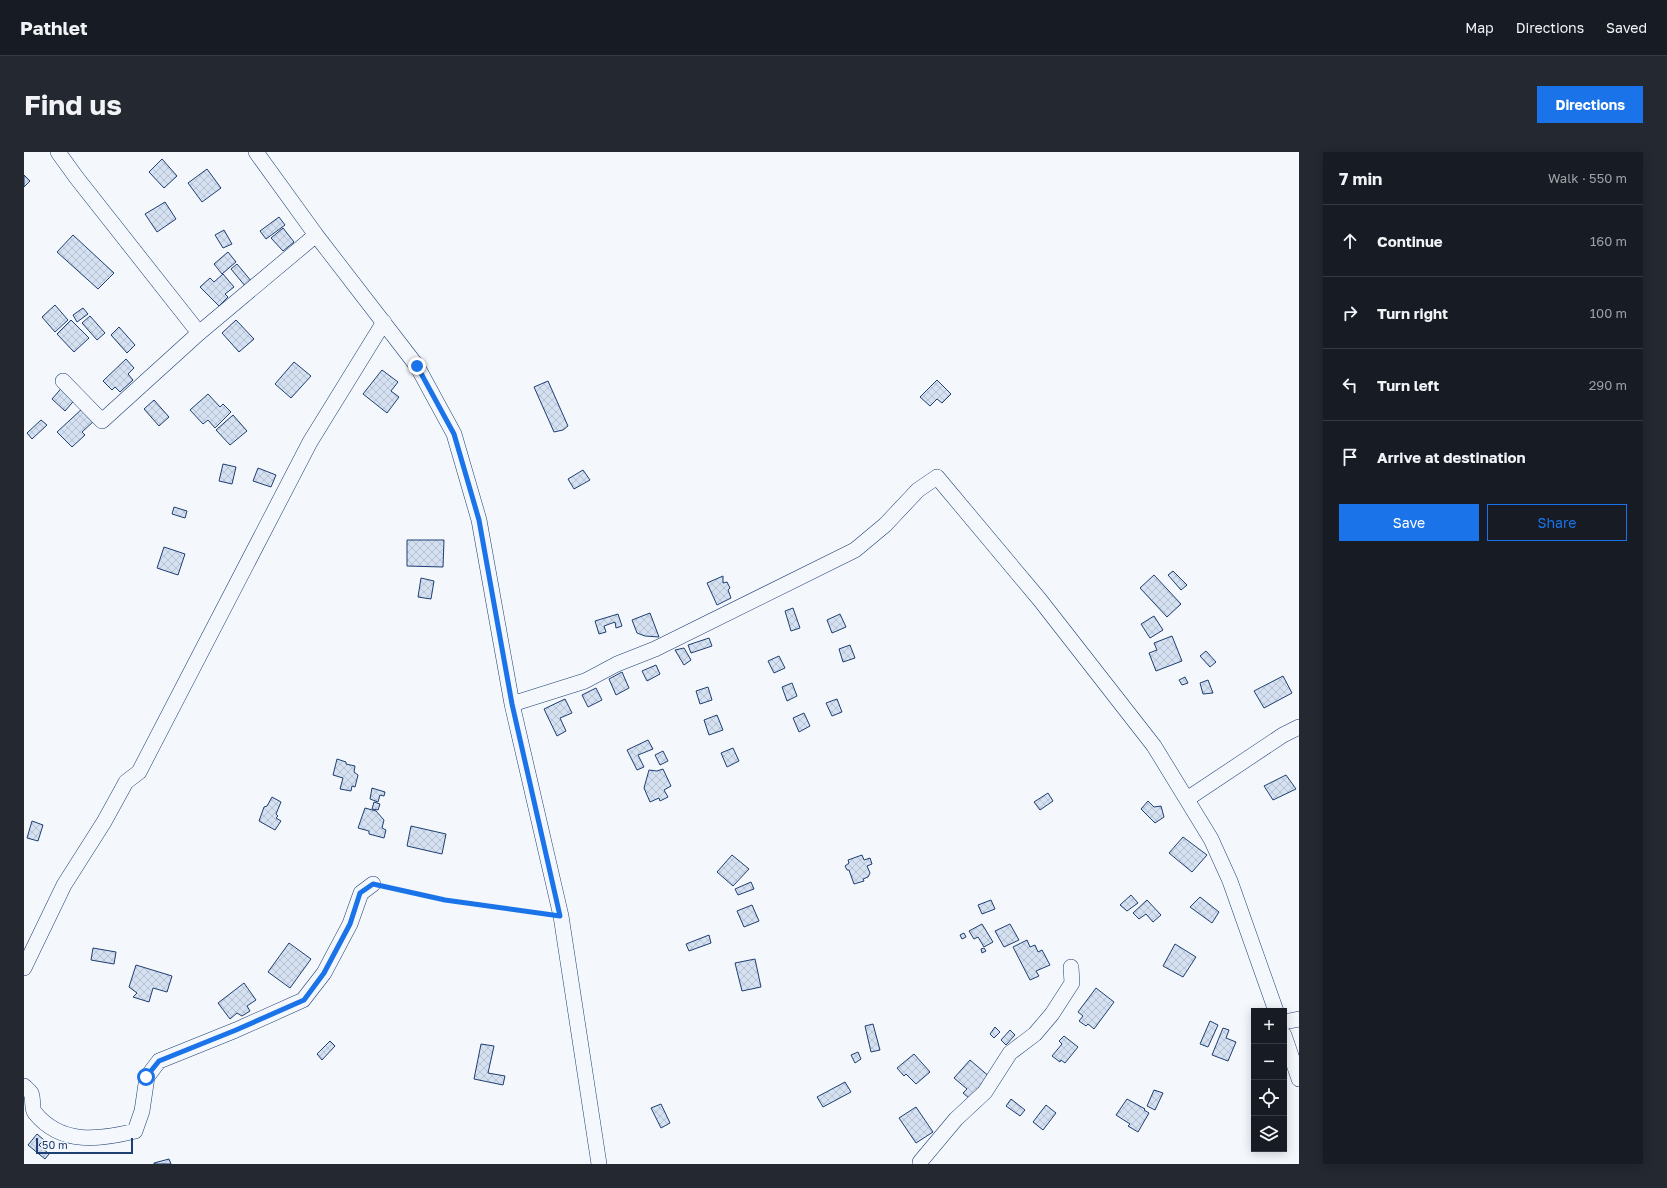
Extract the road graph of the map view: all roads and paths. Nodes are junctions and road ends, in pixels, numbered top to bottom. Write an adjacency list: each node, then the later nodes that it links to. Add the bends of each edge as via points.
1 (58, 152): 5 (street)
2 (256, 152): 3 (street)
3 (316, 235): 4 (street); 5 (street)
4 (384, 322): 7 (street, via 417,366 454,434 479,520); 13 (street, via 310,442 139,772 126,782 64,885)
5 (199, 333): 6 (street, via 102,421)
6 (63, 381)
7 (512, 704): 9 (street, via 585,681 854,550 885,525 918,490 937,477 1040,600 1154,746); 11 (street)
8 (1299, 727): 9 (street)
9 (1187, 799): 14 (street, via 1211,839 1230,881)
10 (373, 884): 11 (path, via 445,900); 19 (street, via 360,893 350,924 328,966 304,1000 159,1061 146,1077 142,1111 135,1131 113,1136 74,1138 50,1128 34,1112 31,1093)
11 (560, 916): 20 (street)
12 (1071, 967): 21 (street, via 1072,983 1052,1014 1035,1034 1010,1053 985,1092 956,1120)
13 (24, 968)
14 (1275, 1008)
15 (1299, 1019): 16 (street)
16 (1287, 1021)
17 (1287, 1044): 18 (street)
18 (1299, 1079)
19 (24, 1086)
20 (599, 1164)
21 (920, 1164)

